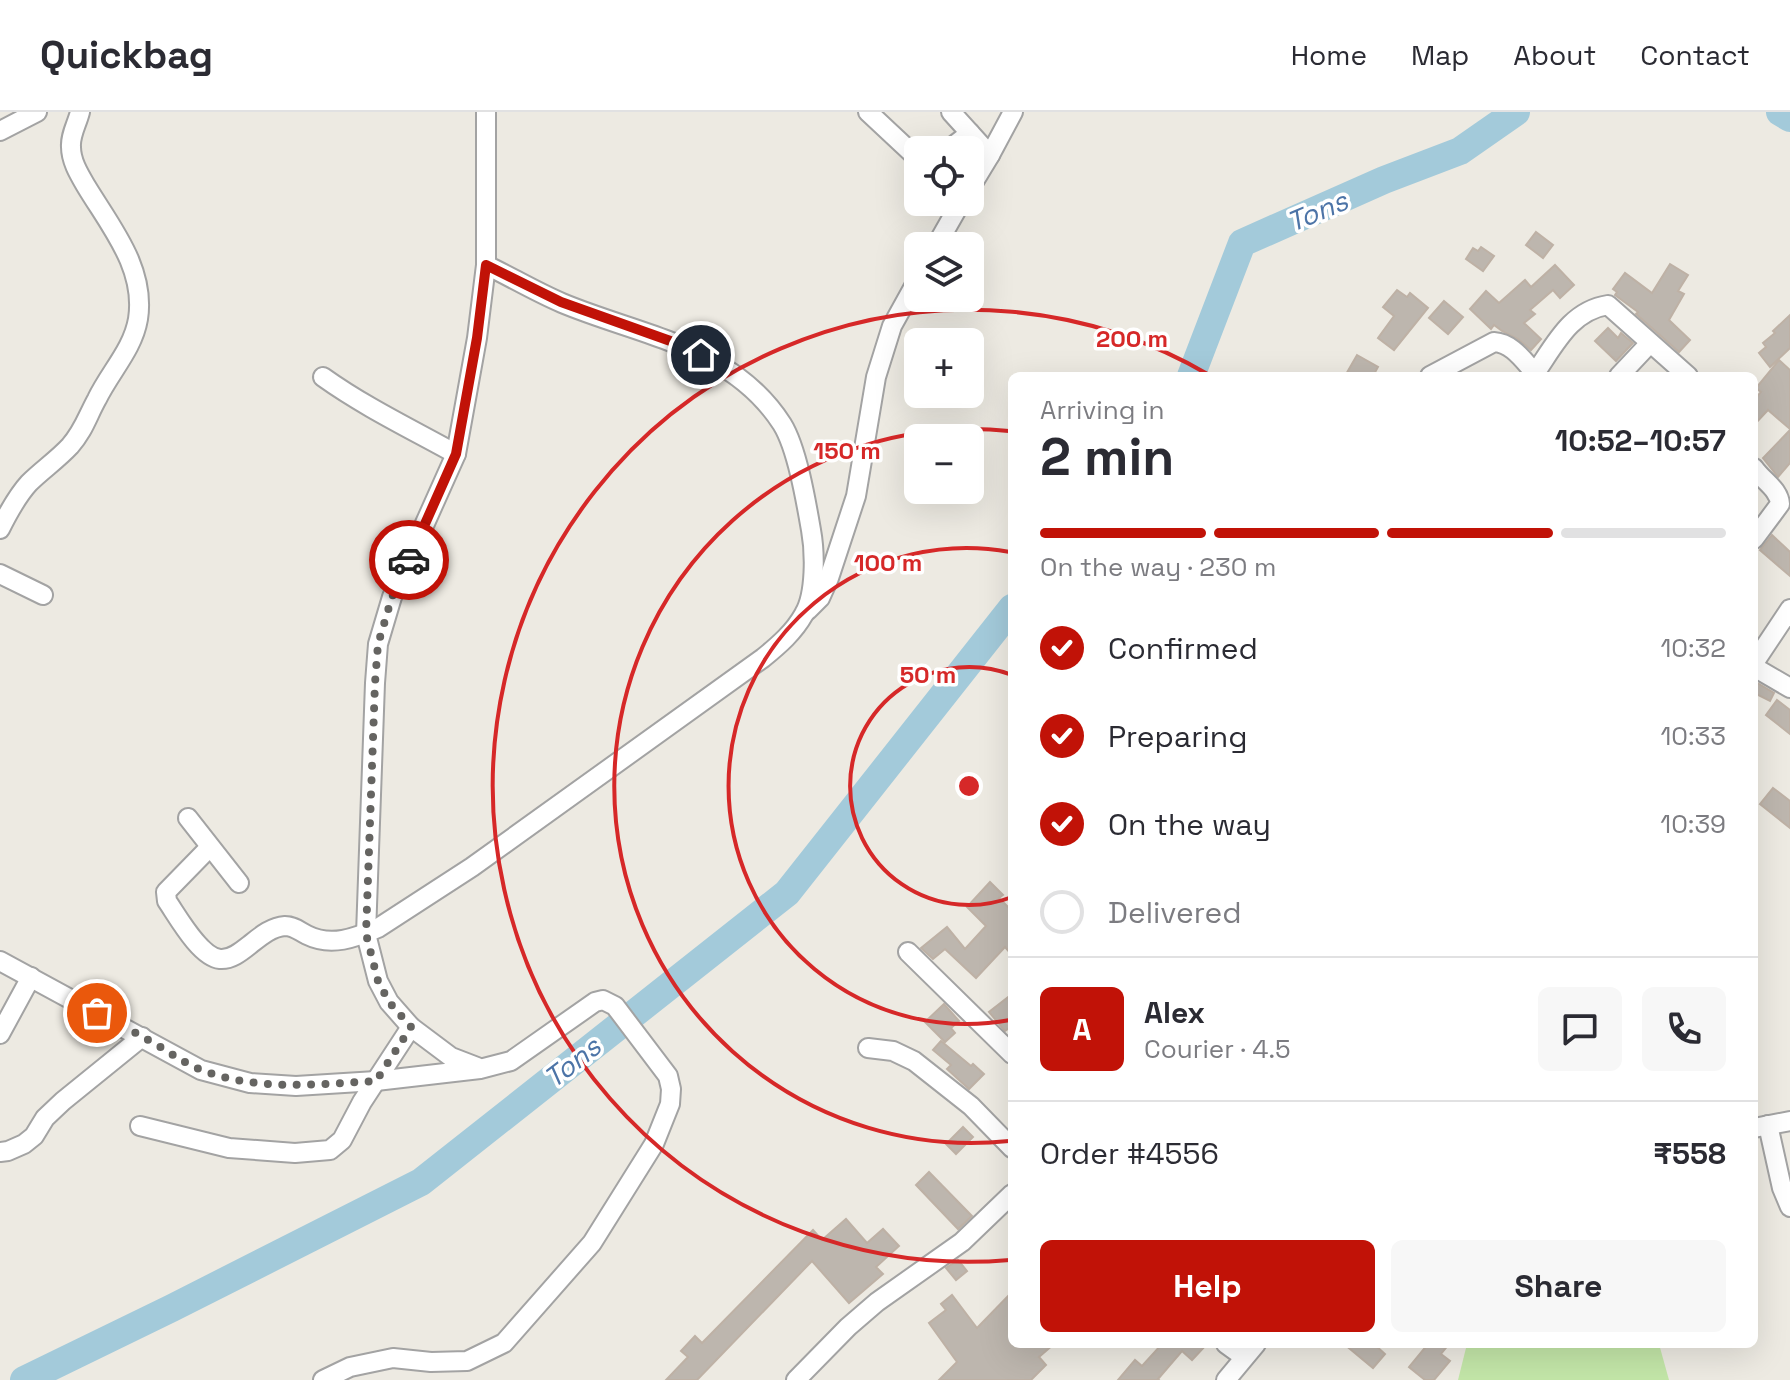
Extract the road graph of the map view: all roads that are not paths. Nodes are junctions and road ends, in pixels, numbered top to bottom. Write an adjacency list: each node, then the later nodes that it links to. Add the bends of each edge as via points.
1 (37, 112): 7 (street)
2 (80, 112): 24 (street, via 72,135 73,160 132,264 138,319 88,420 71,445 26,487)
3 (486, 112): 13 (street)
4 (868, 112): 10 (street)
5 (951, 112): 8 (street)
6 (1013, 112): 11 (street)
7 (0, 131)
8 (970, 133): 9 (street); 11 (street)
9 (966, 136)
10 (904, 146)
11 (990, 155): 12 (street)
12 (984, 165)
13 (486, 265): 22 (street); 29 (street, via 561,302 676,343 726,367 759,393 783,427 807,511 814,573)
14 (904, 304): 29 (street, via 876,377 856,496 829,578)
15 (1650, 343): 18 (street, via 1608,305 1598,306 1578,316); 19 (street); 20 (street)
16 (1438, 372): 17 (street, via 1494,342 1513,350)
17 (1531, 372)
18 (1536, 372)
19 (1623, 372)
20 (1683, 372)
21 (323, 377): 22 (street)
22 (456, 454): 36 (street, via 392,597 378,644)
23 (1758, 474): 25 (street, via 1775,490 1780,504)
24 (0, 529)
25 (1758, 534)
26 (0, 574): 27 (street)
27 (43, 595)
28 (1790, 609): 30 (street)
29 (806, 612): 36 (street, via 785,641 763,658 472,867)
30 (1758, 659)
31 (1758, 668): 32 (street)
32 (1790, 688)
33 (188, 818): 34 (street)
34 (209, 848): 35 (street); 36 (street, via 165,895 206,954 235,956 280,926 327,942)
35 (239, 883)
36 (366, 934): 40 (street, via 378,981)
37 (908, 952): 44 (street)
38 (0, 961): 39 (street)
39 (31, 977): 41 (street); 42 (street)
40 (411, 1027): 45 (street, via 451,1057); 46 (street)
41 (0, 1034)
42 (142, 1037): 46 (street, via 201,1070 250,1083); 51 (street, via 63,1101 34,1136)
43 (868, 1048): 50 (street, via 914,1061)
44 (1008, 1050)
45 (480, 1069): 46 (street); 55 (street, via 511,1061 603,1000 615,1006 668,1076 670,1104 654,1144 592,1243 504,1343 467,1361 393,1358 350,1367)
46 (376, 1081): 48 (street, via 342,1140 330,1150 229,1148)
47 (1790, 1121): 49 (street)
48 (140, 1126)
49 (1761, 1127): 53 (street)
50 (1008, 1144)
51 (0, 1152)
52 (1008, 1198): 56 (street, via 962,1242 857,1318)
53 (1790, 1207)
54 (1250, 1351): 57 (street)
55 (323, 1380)
56 (796, 1380)
57 (1226, 1380)

